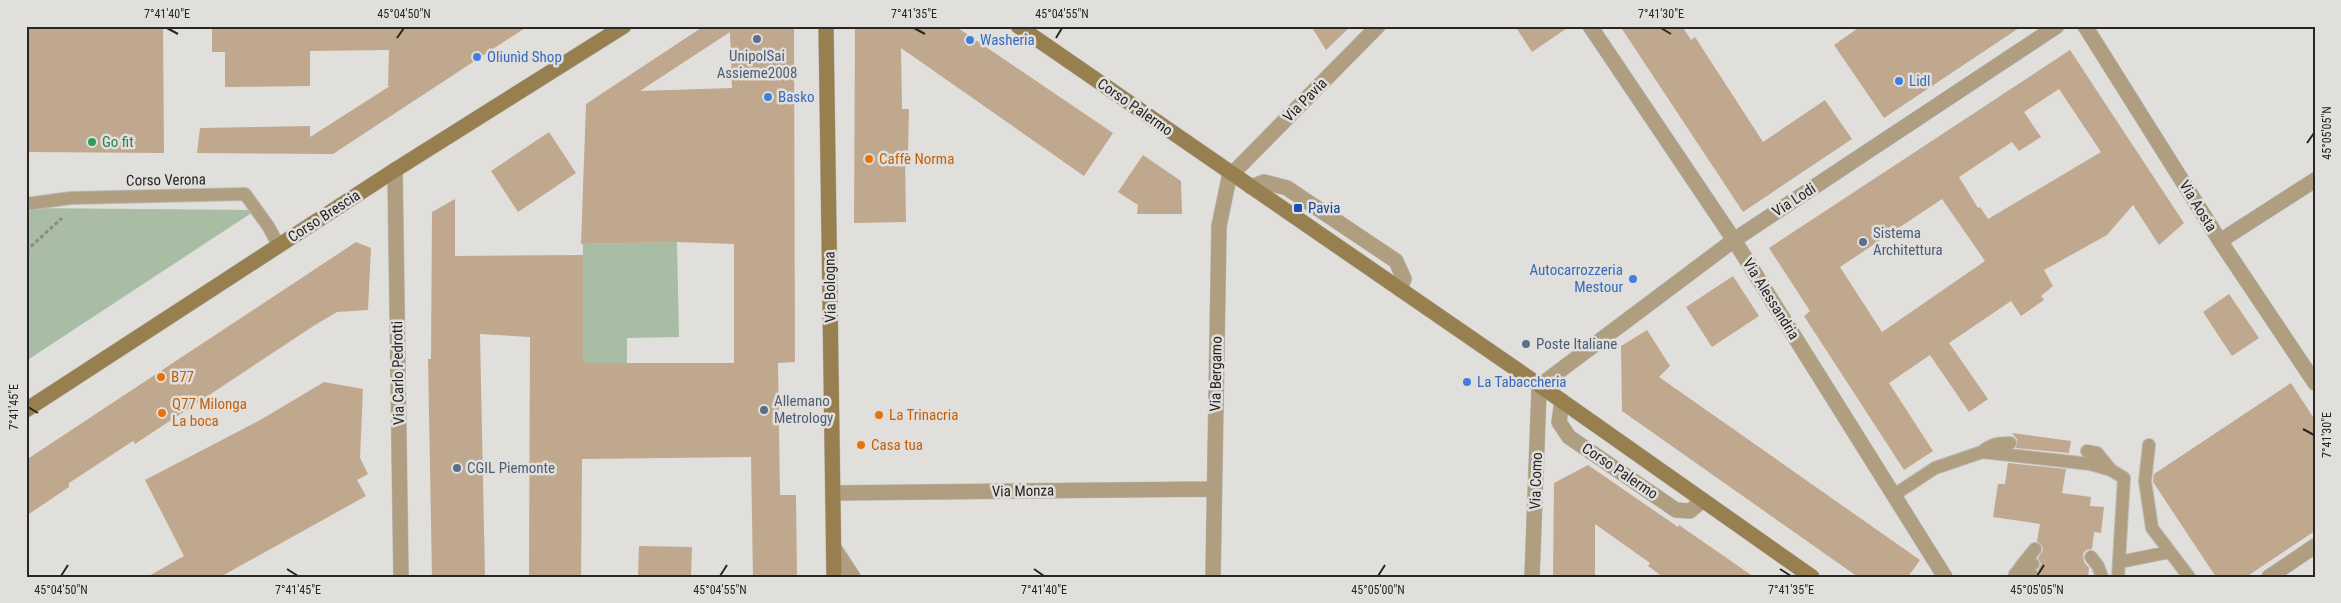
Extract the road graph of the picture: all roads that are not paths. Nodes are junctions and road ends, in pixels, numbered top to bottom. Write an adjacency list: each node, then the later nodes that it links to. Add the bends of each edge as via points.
1 (624, 26): 8 (main road, Corso Brescia)
2 (826, 26): 27 (main road, Via Bologna)
3 (1018, 26): 9 (main road, Corso Palermo)
4 (1378, 26): 9 (street, Via Pavia)
5 (1590, 26): 13 (street, Via Alessandria)
6 (2057, 26): 13 (street, Via Lodi)
7 (2085, 26): 14 (street, Via Aosta)
8 (395, 170): 15 (main road, Corso Brescia); 38 (street, Via Carlo Pedrotti)
9 (1232, 174): 11 (main road, Corso Palermo); 26 (street, Via Bergamo, via 1218,226)
10 (2315, 180): 14 (street)
11 (1251, 187): 16 (main road, Corso Palermo); 16 (street, via 1264,182 1287,188 1396,261 1404,279)
12 (26, 204): 15 (lane, Corso Verona, via 71,198 246,194)
13 (1734, 240): 18 (street, Via Lodi); 28 (street, Via Alessandria)
14 (2220, 241): 17 (street, Via Aosta)
15 (280, 246): 20 (main road, Corso Brescia)
16 (1400, 289): 18 (main road, Corso Palermo)
17 (2315, 382)
18 (1542, 387): 19 (main road, Corso Palermo); 42 (street, Via Como, via 1539,391)
19 (1562, 401): 29 (main road, Corso Palermo); 29 (street, Corso Palermo, via 1559,422 1569,437 1676,510 1690,512)
20 (26, 410)
21 (2010, 443): 23 (lane, via 1998,443)
22 (2149, 445): 33 (lane, via 2145,481 2152,528)
23 (1982, 452): 25 (lane, via 2090,464); 28 (lane, via 1935,468)
24 (2087, 452): 25 (lane, via 2097,454)
25 (2112, 470): 35 (lane, via 2124,478)
26 (1213, 489): 27 (street, Via Monza); 41 (street, Via Bergamo)
27 (833, 493): 31 (main road, Via Bologna)
28 (1894, 495): 44 (street, Via Alessandria)
29 (1703, 500): 43 (main road, Corso Palermo)
30 (2315, 546): 47 (street)
31 (834, 548): 39 (main road, Via Bologna); 40 (street)
32 (2036, 549): 36 (lane)
33 (2169, 552): 35 (lane); 37 (lane)
34 (2091, 557): 45 (lane)
35 (2120, 562): 46 (lane)
36 (2023, 571)
37 (2190, 573)
38 (401, 577)
39 (834, 577)
40 (853, 577)
41 (1213, 577)
42 (1532, 577)
43 (1812, 577)
44 (1945, 577)
45 (2102, 577)
46 (2118, 577)
47 (2269, 577)

